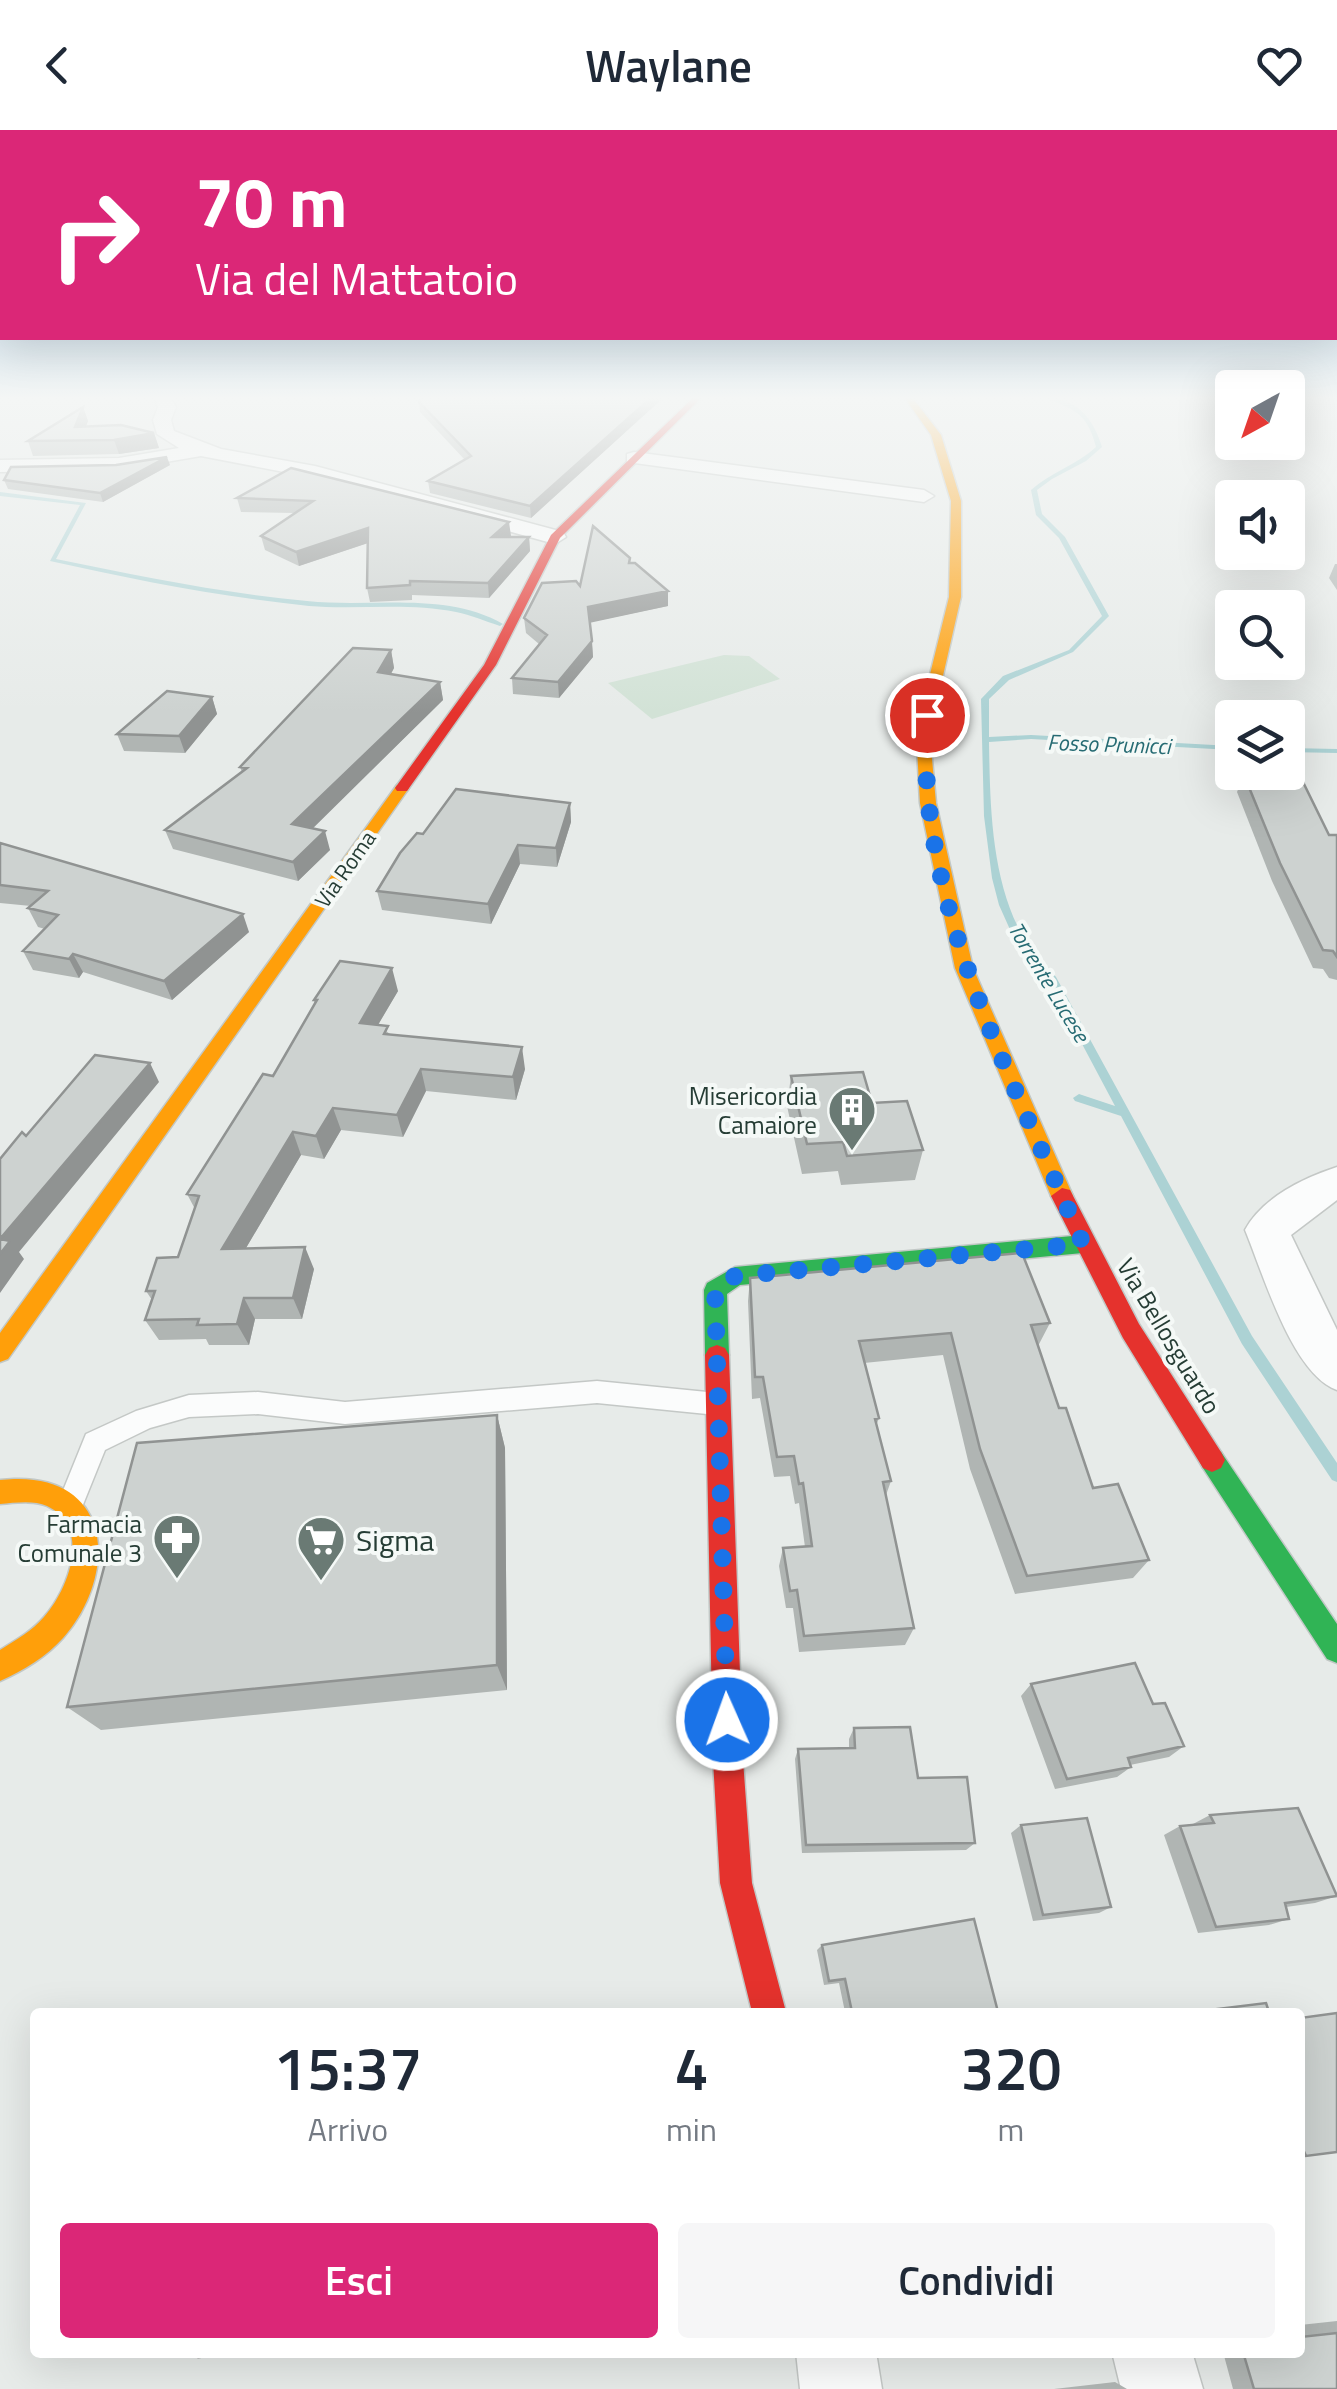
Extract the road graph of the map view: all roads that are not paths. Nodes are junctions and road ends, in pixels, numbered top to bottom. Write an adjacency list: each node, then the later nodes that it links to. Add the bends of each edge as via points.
1 (439, 502): 4 (street)
2 (590, 502): 4 (street, Via Roma)
3 (956, 502): 6 (street, Via Bellosguardo, via 955,597 927,715 928,803 964,968)
4 (555, 537): 7 (street, Via Roma, via 490,665)
5 (1337, 1183): 8 (street, via 1314,1192 1267,1230 1309,1327)
6 (1083, 1244): 9 (street, via 735,1276 715,1290); 12 (street, Via Bellosguardo, via 1170,1397)
7 (0, 1352)
8 (1337, 1369)
9 (716, 1404): 11 (lane, via 598,1392 346,1413 258,1403 188,1406 95,1442); 14 (street, via 736,1883)
10 (0, 1492): 11 (street, via 48,1493)
11 (70, 1506): 13 (street, via 85,1528 89,1556 80,1588 60,1620)
12 (1337, 1649)
13 (0, 1666)
14 (768, 2008)
15 (837, 2358): 17 (street)
16 (1154, 2358): 18 (street)
17 (842, 2389)
18 (1162, 2389)

